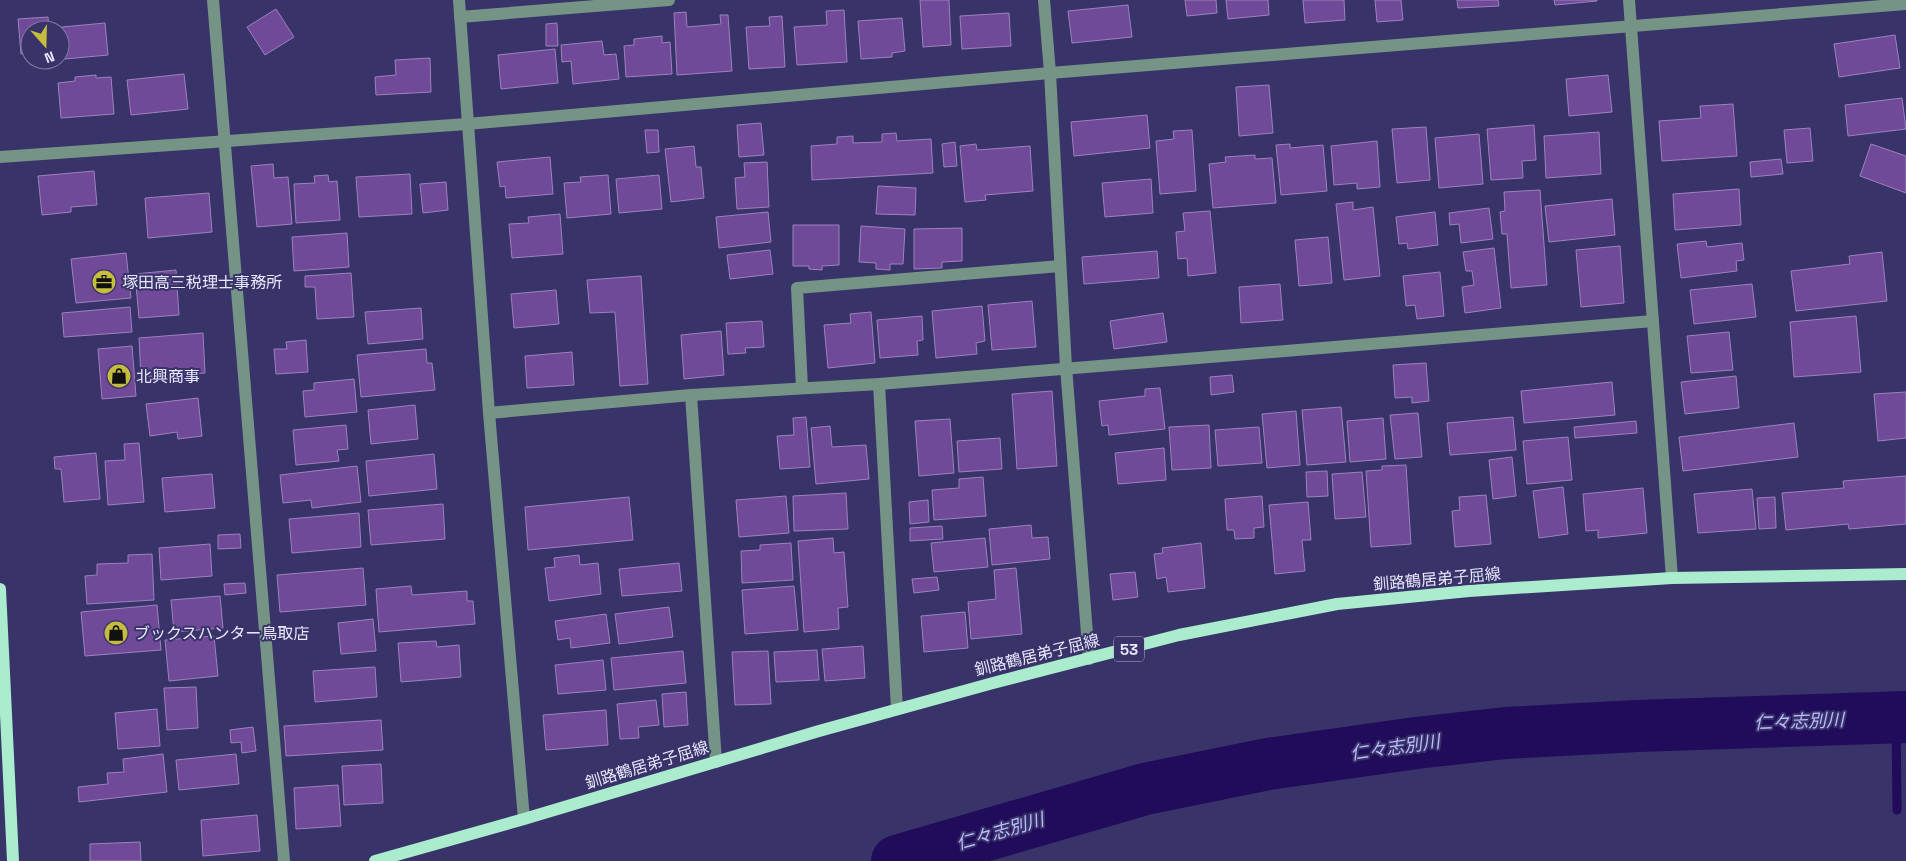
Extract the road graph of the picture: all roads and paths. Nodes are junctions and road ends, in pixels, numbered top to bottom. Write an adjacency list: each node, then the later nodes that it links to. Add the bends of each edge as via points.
1 (213, 0): 11 (street)
2 (459, 0): 7 (street)
3 (668, 0): 7 (street)
4 (1044, 0): 9 (street)
5 (1628, 0): 8 (street)
6 (1906, 4): 8 (street)
7 (460, 17): 10 (street)
8 (1630, 27): 9 (street); 14 (street)
9 (1050, 73): 10 (street); 13 (street)
10 (466, 124): 11 (street); 19 (street)
11 (225, 141): 12 (street); 28 (street)
12 (0, 157)
13 (1060, 266): 15 (street); 17 (street, via 797,288)
14 (1653, 321): 15 (street); 21 (street)
15 (1066, 367): 16 (street); 23 (street)
16 (879, 384): 17 (street); 24 (street)
17 (802, 388): 18 (street)
18 (691, 395): 19 (street); 25 (street)
19 (489, 413): 26 (street)
20 (1906, 574): 21 (main road, 釧路鶴居弟子屈線 / 53)
21 (1672, 578): 23 (main road, 釧路鶴居弟子屈線 / 53, via 1469,591 1337,604 1179,635)
22 (0, 590): 27 (main road)
23 (1089, 659): 24 (main road, 釧路鶴居弟子屈線 / 53)
24 (897, 709): 25 (main road, 釧路鶴居弟子屈線 / 53)
25 (716, 762): 26 (main road, 釧路鶴居弟子屈線 / 53)
26 (524, 819): 29 (main road, 釧路鶴居弟子屈線 / 53)
27 (13, 861)
28 (284, 861)
29 (375, 861)

